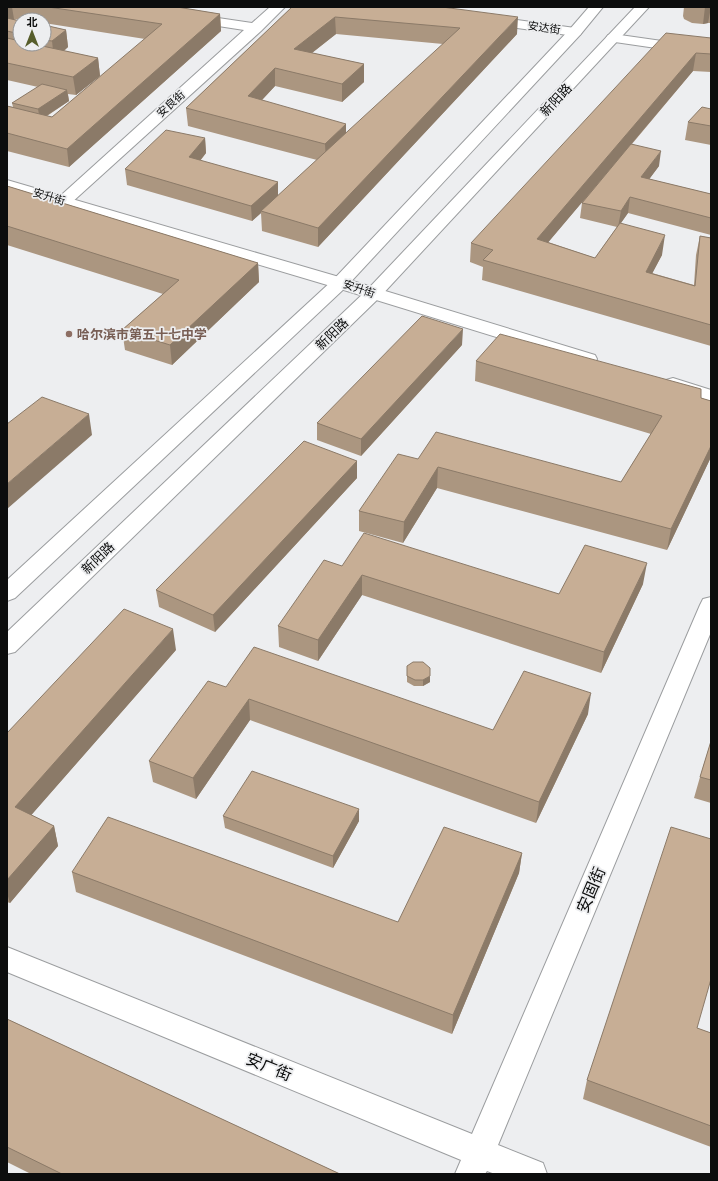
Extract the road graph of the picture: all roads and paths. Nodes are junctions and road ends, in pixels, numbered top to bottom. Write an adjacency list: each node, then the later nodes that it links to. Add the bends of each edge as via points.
1 (278, 7): 6 (main road, 安良街)
2 (596, 7): 7 (main road)
3 (642, 7): 8 (main road, 新阳路)
4 (180, 17): 6 (main road)
5 (472, 18): 7 (main road, 安达街)
6 (256, 28): 11 (main road, 安良街)
7 (575, 32): 12 (main road)
8 (613, 38): 9 (main road); 13 (main road, 新阳路)
9 (711, 52)
10 (7, 184): 11 (main road, 安升街)
11 (64, 201): 12 (main road, 安升街)
12 (340, 283): 13 (main road, 安升街); 17 (main road)
13 (373, 294): 14 (main road, 安升街); 19 (main road, 新阳路)
14 (606, 364)
15 (658, 380): 16 (main road)
16 (711, 396)
17 (7, 593)
18 (711, 606): 21 (main road, 安固街)
19 (7, 646)
20 (7, 959): 21 (main road, 安广街)
21 (474, 1164): 22 (main road, 安广街)
22 (532, 1174)

